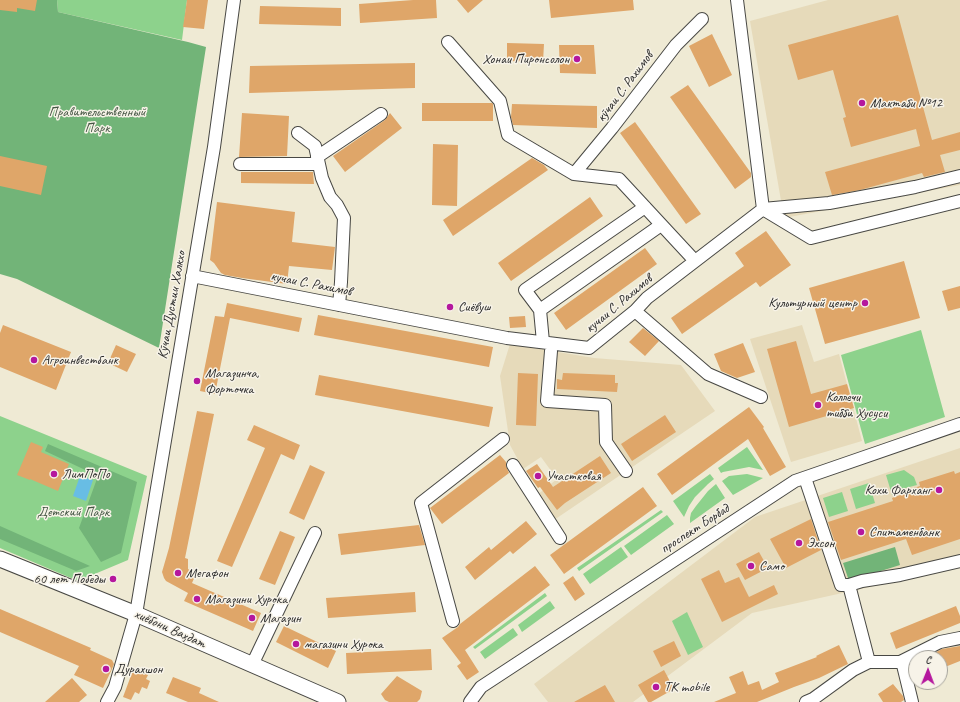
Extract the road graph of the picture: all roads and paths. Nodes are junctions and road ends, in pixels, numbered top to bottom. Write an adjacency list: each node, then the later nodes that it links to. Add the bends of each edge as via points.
1 (234, 0): 16 (street, Кӯчаи Дустии Халкхо, via 214,147)
2 (737, 0): 13 (street)
3 (702, 20): 9 (street, кӯчаи С. Рахимов, via 676,45)
4 (448, 42): 9 (street, via 500,101 508,135)
5 (381, 114): 7 (street)
6 (298, 133): 7 (street, via 315,146)
7 (318, 160): 8 (street); 17 (street, via 330,197 344,218)
8 (240, 164)
9 (574, 174): 12 (street, via 619,179)
10 (960, 176): 13 (street, via 829,203)
11 (960, 202): 13 (street, via 811,238)
12 (645, 207): 14 (street); 18 (street, via 525,290)
13 (763, 209): 15 (street, кучаи С. Рахимов)
14 (661, 225): 15 (street); 18 (street)
15 (695, 262): 19 (street, кучаи С. Рахимов, via 647,298)
16 (192, 276): 17 (street, кучаи С. Рахимов); 33 (street, Кӯчаи Дустии Халкхо)
17 (339, 305): 20 (street, кучаи С. Рахимов, via 507,338)
18 (540, 310): 20 (street)
19 (635, 311): 20 (street, кучаи С. Рахимов, via 589,348); 22 (street, via 708,374)
20 (543, 342)
21 (551, 351): 26 (street, via 547,402 605,405 606,442)
22 (761, 397)
23 (960, 424): 27 (street, проспект Борбад)
24 (503, 439): 34 (street, via 421,503)
25 (513, 465): 29 (street)
26 (626, 472)
27 (805, 478): 32 (street, via 841,585); 41 (street, проспект Борбад, via 795,481 481,687)
28 (315, 534): 38 (street)
29 (560, 538)
30 (0, 559): 33 (main road, хиёбони Ваҳдат)
31 (960, 561): 32 (street)
32 (849, 585): 36 (street)
33 (136, 614): 38 (main road, хиёбони Ваҳдат); 39 (street, Кӯчаи Дустии Халкхо, via 115,687)
34 (453, 621)
35 (960, 638): 43 (street, via 940,642 902,661)
36 (869, 662): 37 (street); 42 (street)
37 (900, 662)
38 (252, 665): 40 (main road, хиёбони Ваҳдат)
39 (107, 702)
40 (338, 702)
41 (470, 702)
42 (806, 702)
43 (912, 702)

